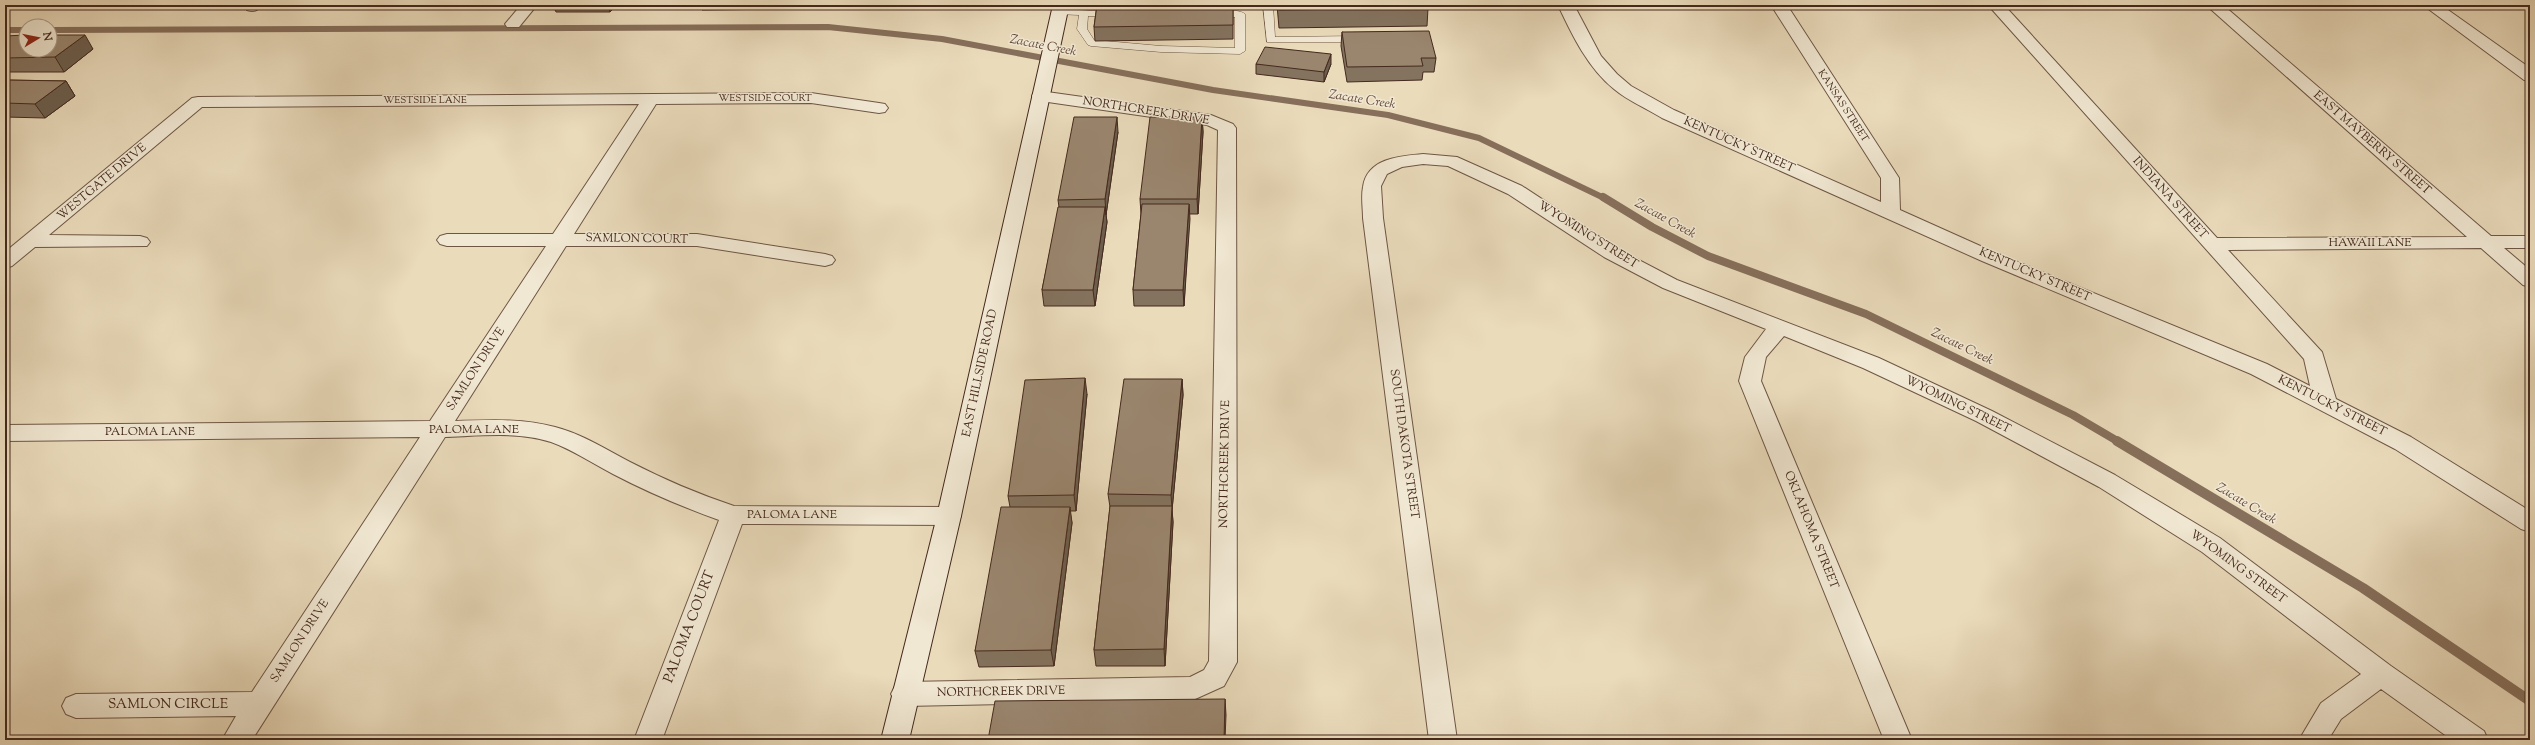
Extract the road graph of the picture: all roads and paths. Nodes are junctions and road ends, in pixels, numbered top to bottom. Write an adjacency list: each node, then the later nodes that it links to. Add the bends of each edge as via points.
1 (529, 5): 12 (street)
2 (1268, 5): 13 (lane, via 1270,40)
3 (1566, 5): 20 (street, KENTUCKY STREET, via 1597,61 1621,86 1668,114)
4 (1779, 5): 20 (street, KANSAS STREET, via 1890,178)
5 (1996, 5): 27 (street, INDIANA STREET)
6 (2214, 5): 25 (street, EAST MAYBERRY STREET)
7 (2431, 5): 14 (street)
8 (1061, 9): 9 (lane); 15 (street, EAST HILLSIDE ROAD)
9 (1084, 14): 10 (lane); 11 (lane, via 1082,29 1091,43 1161,49 1240,51 1240,14)
10 (1123, 14)
11 (1209, 14)
12 (513, 24)
13 (1367, 39)
14 (2530, 76)
15 (1040, 96): 36 (street, EAST HILLSIDE ROAD); 39 (street, NORTHCREEK DRIVE, via 1211,120 1227,128 1223,662 1214,678 1193,688)
16 (651, 99): 17 (street, WESTSIDE LANE); 18 (street, WESTSIDE COURT, via 811,98); 21 (street, SAMLON DRIVE)
17 (198, 102): 22 (street, WESTGATE DRIVE)
18 (879, 108)
19 (1398, 162): 31 (street, WYOMING STREET, via 1423,159 1451,161 1515,190 1611,253 1670,284); 45 (street, SOUTH DAKOTA STREET, via 1379,171 1372,186 1373,218)
20 (1890, 212): 32 (street, KENTUCKY STREET, via 2259,369)
21 (561, 238): 23 (street, SAMLON COURT); 28 (street, SAMLON COURT, via 697,240); 33 (street, SAMLON DRIVE)
22 (31, 240): 24 (street); 29 (street, WESTGATE DRIVE)
23 (447, 240)
24 (140, 242)
25 (2485, 242): 26 (street, HAWAII LANE); 27 (street, HAWAII LANE); 30 (street, EAST MAYBERRY STREET)
26 (2530, 242)
27 (2210, 244): 32 (street, INDIANA STREET, via 2314,357)
28 (825, 260)
29 (5, 262)
30 (2530, 281)
31 (1781, 327): 38 (street, WYOMING STREET, via 1871,363 1984,416 2107,480 2211,545); 46 (street, OKLAHOMA STREET, via 1760,348 1751,364 1750,380)
32 (2325, 401): 37 (street, KENTUCKY STREET, via 2403,443)
33 (437, 430): 34 (street, PALOMA LANE); 35 (street, PALOMA LANE, via 510,428 553,434 583,446 622,468 697,503); 40 (street, SAMLON DRIVE)
34 (5, 433)
35 (733, 515): 36 (street, PALOMA LANE); 43 (street, PALOMA COURT)
36 (949, 516): 39 (street, EAST HILLSIDE ROAD)
37 (2530, 523)
38 (2381, 674): 47 (street, via 2331,711); 48 (street, WYOMING STREET)
39 (905, 694): 44 (street, EAST HILLSIDE ROAD)
40 (259, 704): 41 (street, SAMLON CIRCLE); 42 (street, SAMLON DRIVE)
41 (76, 706)
42 (236, 740)
43 (648, 740)
44 (895, 740)
45 (1443, 740)
46 (1898, 740)
47 (2313, 740)
48 (2474, 740)

